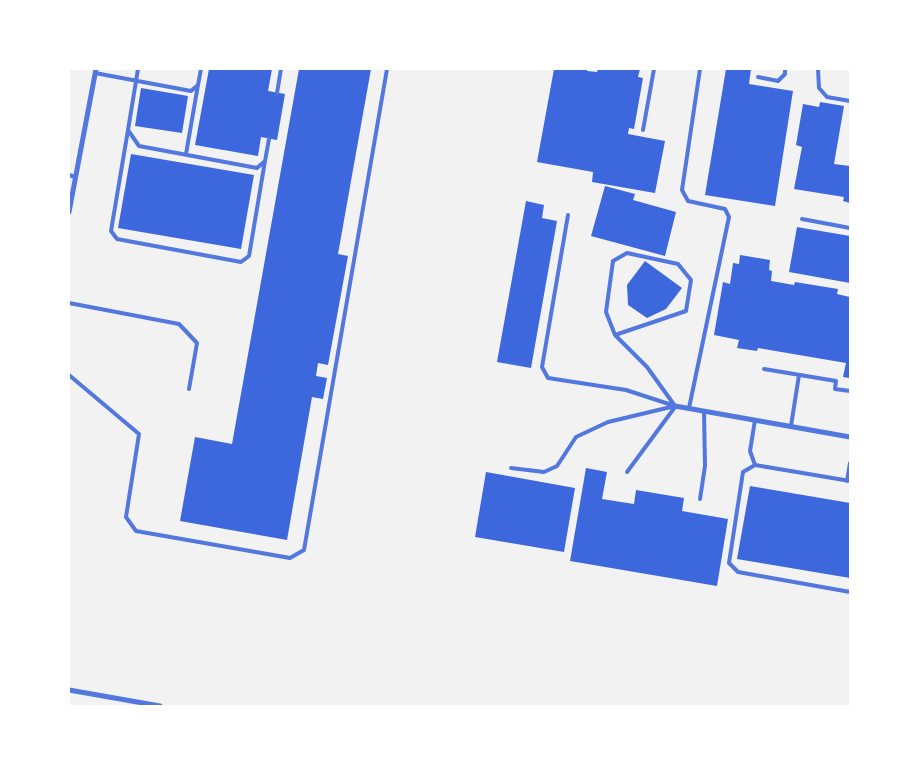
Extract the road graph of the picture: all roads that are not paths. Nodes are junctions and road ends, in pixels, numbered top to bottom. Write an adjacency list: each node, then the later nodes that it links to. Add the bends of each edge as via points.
1 (138, 69): 11 (lane)
2 (201, 69): 12 (lane)
3 (281, 69): 13 (lane)
4 (387, 69): 29 (lane, via 304,550 290,558 136,531 126,517 140,434)
5 (654, 69): 16 (lane)
6 (700, 69): 34 (lane, via 682,190 688,201 725,209 729,217)
7 (785, 69): 10 (lane, via 785,74 778,81)
8 (818, 69): 14 (lane, via 819,88 827,97)
9 (95, 71): 11 (lane); 21 (street)
10 (758, 78)
11 (136, 81): 12 (lane, via 191,91); 15 (lane)
12 (198, 85): 18 (lane)
13 (277, 93)
14 (850, 101)
15 (128, 130): 18 (lane, via 139,146); 19 (lane, via 111,231 117,238 241,262 249,256)
16 (643, 130)
17 (269, 139): 19 (lane)
18 (186, 154): 19 (lane, via 257,168)
19 (265, 161)
20 (69, 175): 21 (lane)
21 (76, 176): 22 (street)
22 (69, 212)
23 (568, 215): 33 (lane, via 542,367 545,373 548,378 626,390)
24 (802, 219): 25 (lane)
25 (850, 228)
26 (69, 302): 31 (lane, via 179,324 197,343)
27 (615, 335): 27 (lane, via 606,312 613,261 627,253 678,264 691,280 686,311); 33 (lane, via 647,367)
28 (764, 369): 30 (lane)
29 (69, 375)
30 (799, 375): 32 (lane, via 836,381 835,389); 37 (lane)
31 (189, 389)
32 (850, 391)
33 (675, 406): 34 (street); 41 (lane, via 608,422 576,437 557,466 544,472); 42 (lane)
34 (690, 408): 35 (street)
35 (704, 411): 36 (street); 44 (lane, via 705,466)
36 (755, 420): 37 (street); 40 (lane, via 750,451)
37 (791, 426): 38 (street)
38 (850, 437)
39 (850, 463): 43 (lane)
40 (754, 465): 43 (lane); 45 (lane, via 743,472 728,563 738,572)
41 (511, 468)
42 (627, 472)
43 (849, 481)
44 (700, 499)
45 (850, 592)
46 (69, 690): 47 (street)
47 (160, 706)

